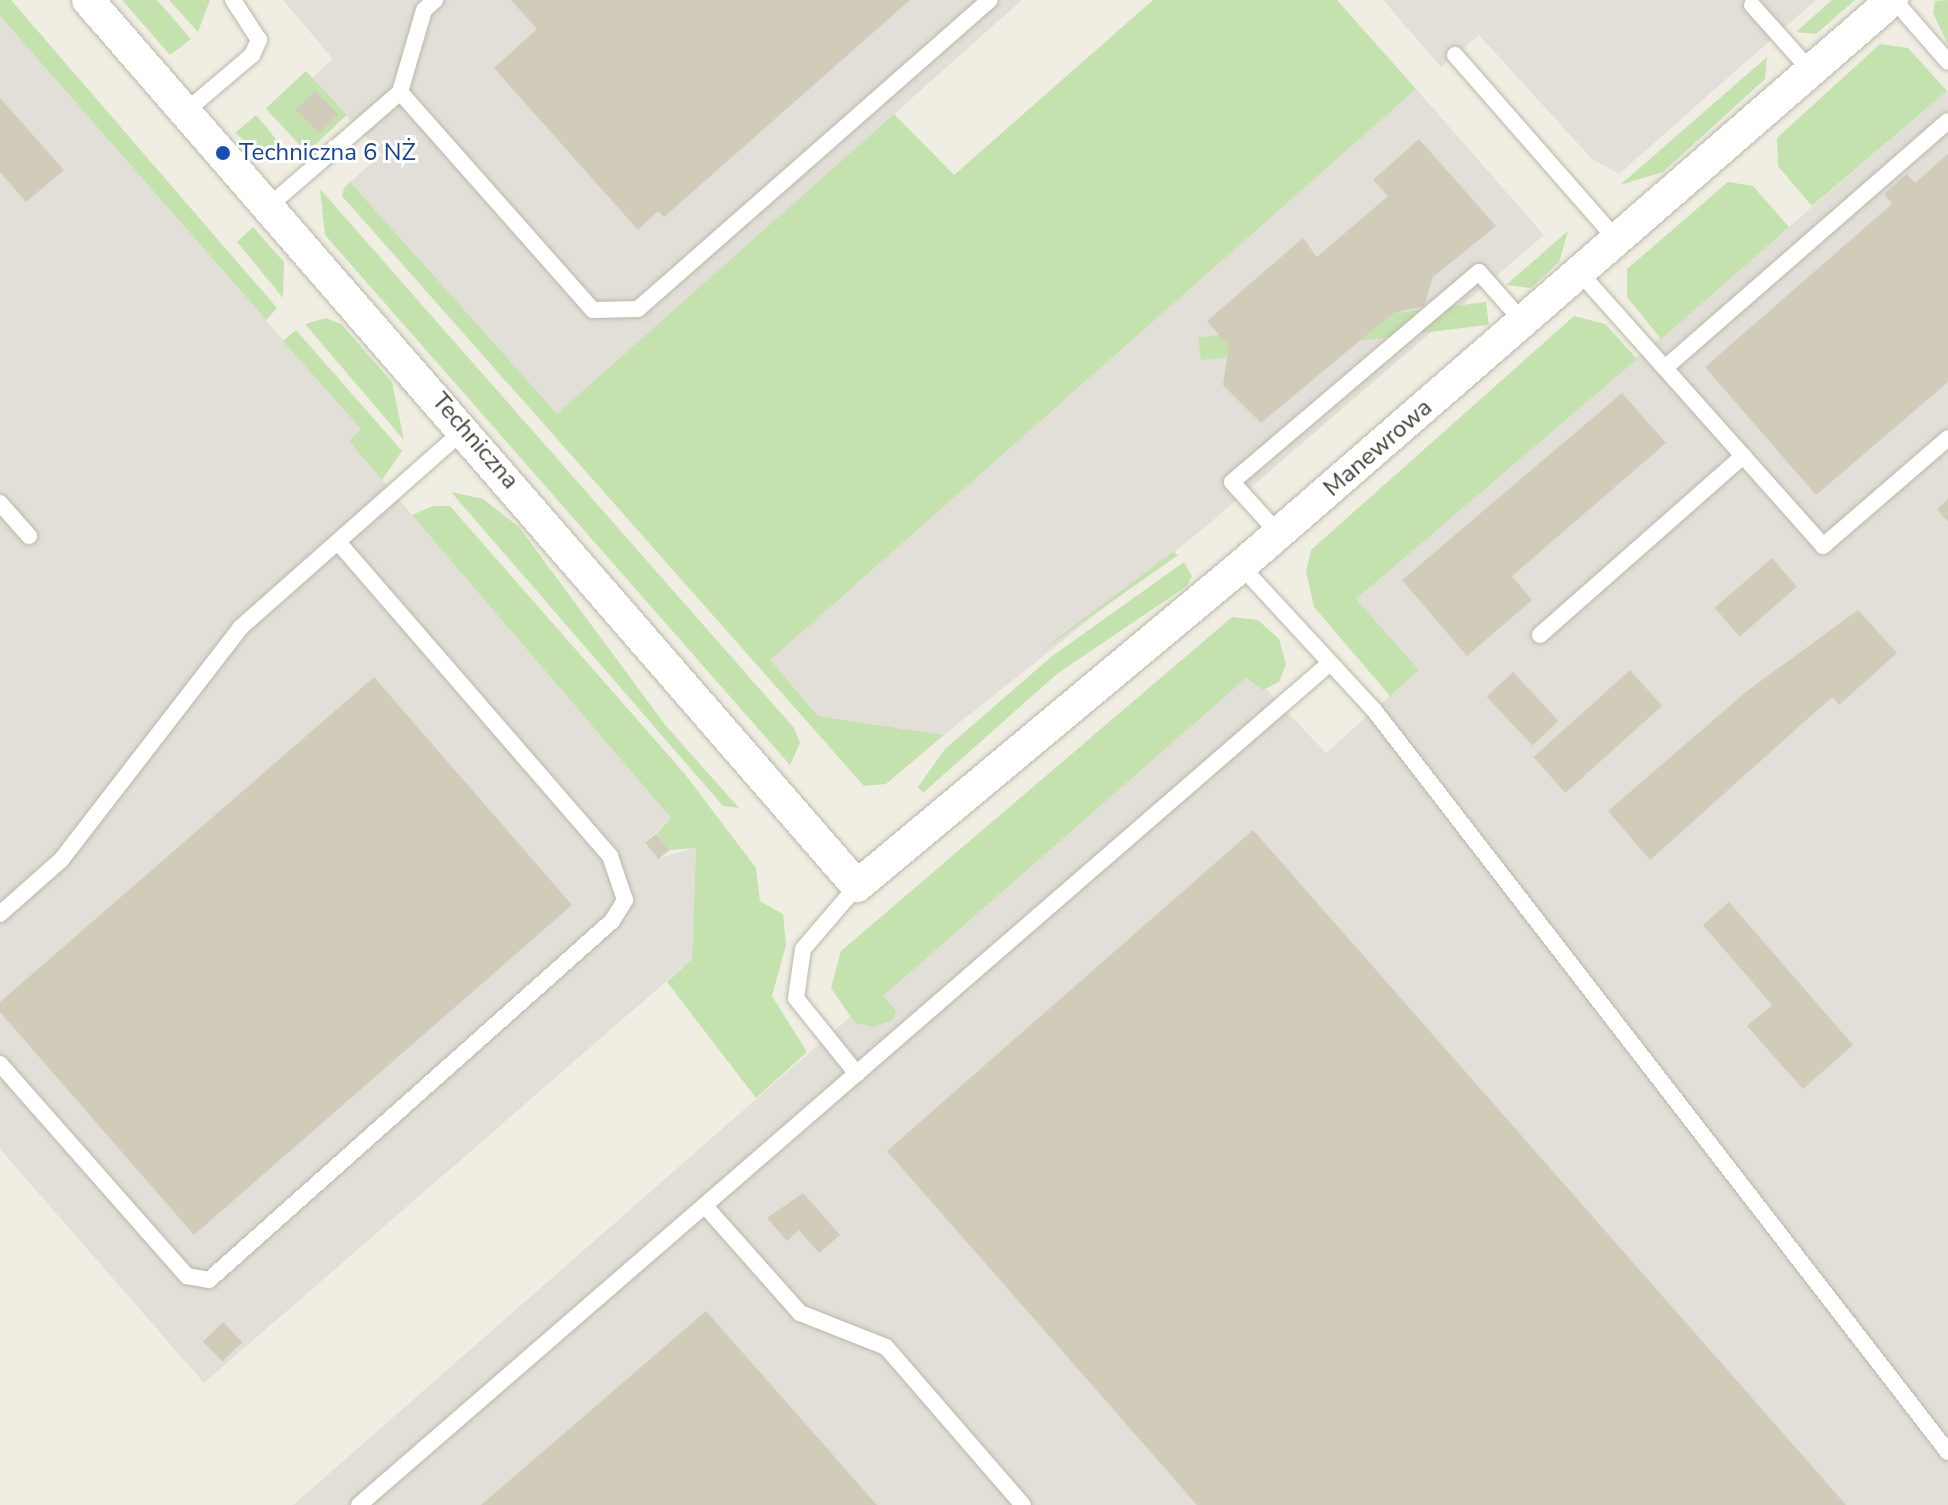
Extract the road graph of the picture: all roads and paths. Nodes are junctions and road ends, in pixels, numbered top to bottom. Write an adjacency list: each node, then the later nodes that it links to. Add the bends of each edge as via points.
1 (88, 0): 11 (street, Techniczna)
2 (233, 0): 11 (lane, via 259,40 252,55)
3 (435, 0): 10 (lane, via 424,10)
4 (990, 0): 10 (lane, via 638,309 593,310)
5 (1893, 0): 8 (lane); 9 (street, Manewrowa)
6 (1752, 5): 9 (lane)
7 (1455, 55): 14 (lane)
8 (1948, 62)
9 (1812, 72): 14 (street, Manewrowa)
10 (400, 92): 13 (lane)
11 (186, 111): 13 (street, Techniczna)
12 (1948, 121): 17 (lane)
13 (269, 206): 18 (street, Techniczna)
14 (1618, 241): 15 (street, Manewrowa)
15 (1581, 274): 16 (street, Manewrowa); 17 (lane)
16 (1524, 323): 22 (street, Manewrowa); 22 (lane, via 1479,272 1232,482)
17 (1666, 367): 20 (lane)
18 (465, 429): 24 (lane); 28 (street, Techniczna)
19 (1948, 438): 20 (lane, via 1823,546)
20 (1743, 456): 26 (lane)
21 (0, 503): 23 (lane)
22 (1279, 534): 25 (street, Manewrowa)
23 (29, 536)
24 (339, 543): 29 (lane, via 240,628 61,860); 30 (lane, via 610,856 625,900 612,921 209,1280 187,1276)
25 (1241, 566): 27 (lane); 28 (street, Manewrowa)
26 (1540, 635)
27 (1330, 663): 31 (lane); 33 (lane)
28 (857, 886): 31 (lane, via 803,949 796,998)
29 (0, 914)
30 (0, 1064)
31 (857, 1074): 32 (lane)
32 (705, 1206): 34 (lane); 35 (lane, via 800,1313 886,1347)
33 (1948, 1452)
34 (359, 1505)
35 (1023, 1505)

